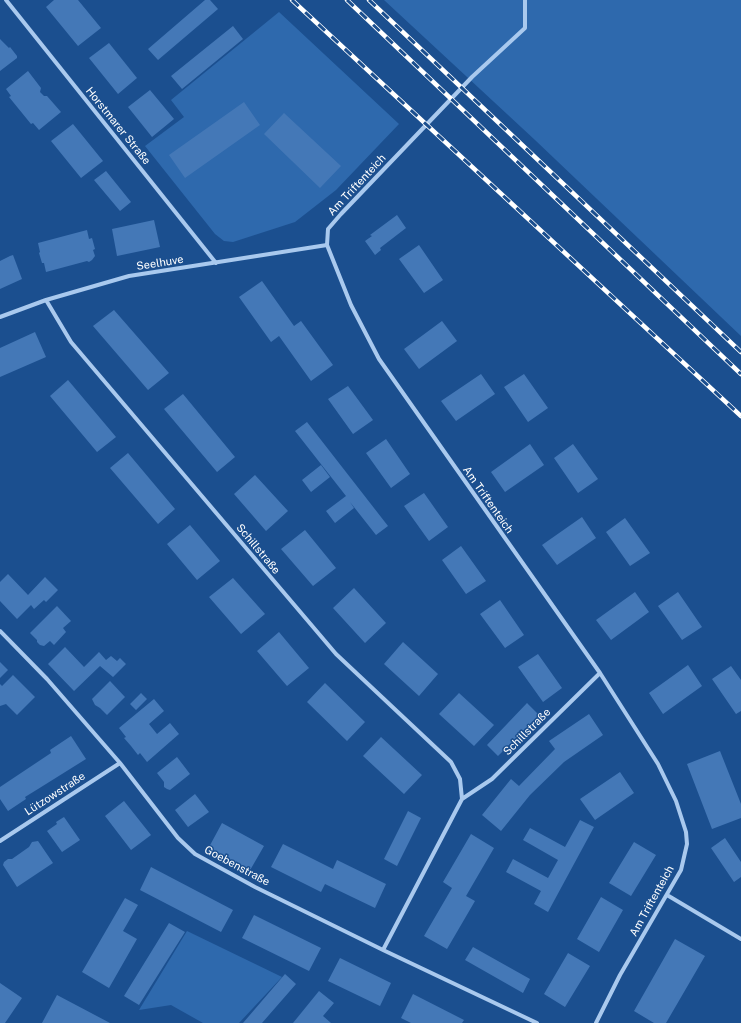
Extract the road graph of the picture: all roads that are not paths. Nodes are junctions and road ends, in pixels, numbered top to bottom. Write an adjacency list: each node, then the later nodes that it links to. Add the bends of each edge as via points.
1 (6, 0): 4 (street, Horstmarer Straße)
2 (525, 0): 3 (street, Am Triftenteich, via 525,28 472,77 341,214 328,229)
3 (327, 245): 4 (street, Seelhuve); 8 (street, Am Triftenteich, via 351,305 379,359)
4 (216, 263): 5 (street, Seelhuve, via 129,276)
5 (46, 300): 6 (street, Seelhuve); 10 (street, Schillstraße, via 70,342 336,654 451,762 460,779)
6 (0, 317)
7 (0, 631): 9 (street, Goebenstraße)
8 (600, 673): 10 (street, Schillstraße, via 492,779); 12 (street, Am Triftenteich, via 658,764 676,801 686,832 687,844 681,870)
9 (120, 763): 11 (street, Lützowstraße); 14 (street, Goebenstraße, via 178,838 195,854 255,887)
10 (462, 799): 14 (street, Schillstraße)
11 (0, 841)
12 (667, 895): 13 (street); 16 (street, Am Triftenteich, via 620,975)
13 (741, 939)
14 (384, 950): 15 (street, Goebenstraße)
15 (538, 1023)
16 (596, 1023)

